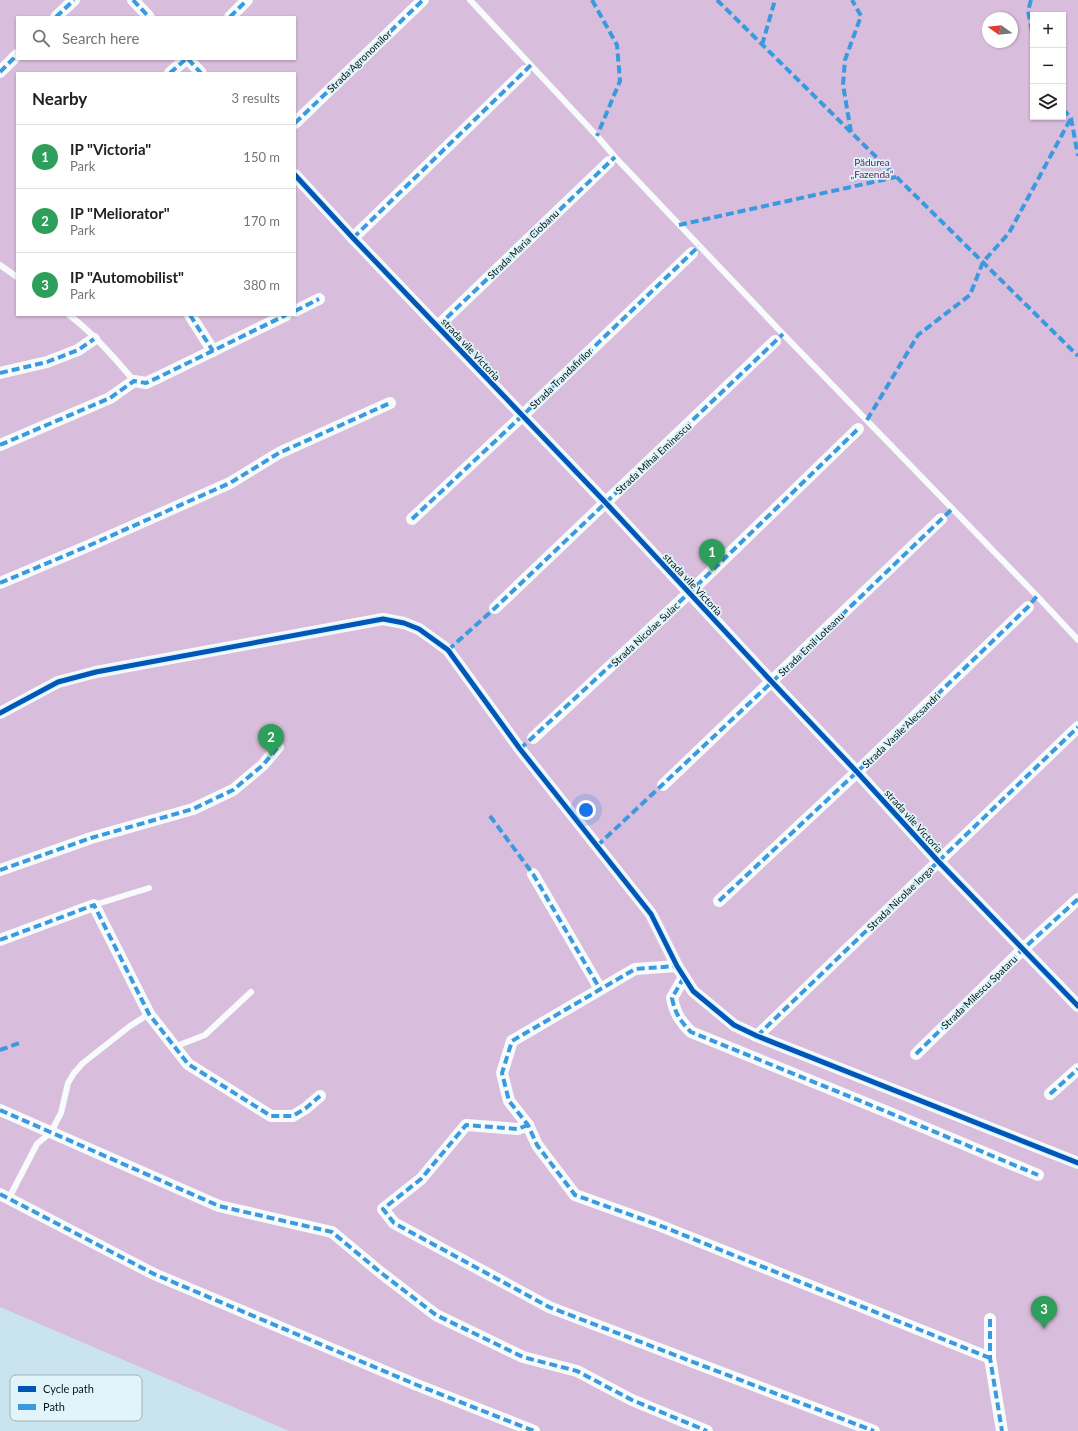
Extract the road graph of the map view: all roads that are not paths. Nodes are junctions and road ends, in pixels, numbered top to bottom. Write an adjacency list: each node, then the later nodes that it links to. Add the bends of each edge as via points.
1 (74, 0): 6 (street)
2 (133, 0): 7 (street)
3 (247, 0): 8 (street)
4 (423, 0): 16 (street, Strada Agronomilor)
5 (470, 0): 45 (lane, via 783,334)
6 (57, 16)
7 (148, 16)
8 (231, 16)
9 (16, 56): 13 (street)
10 (186, 60): 14 (street)
11 (188, 60): 15 (street)
12 (525, 71): 19 (street)
13 (0, 72)
14 (171, 72)
15 (200, 72)
16 (296, 122)
17 (609, 162): 28 (street, Strada Maria Ciobanu)
18 (296, 176): 19 (street, strada vile Victoria)
19 (353, 238): 28 (street, strada vile Victoria)
20 (692, 253): 35 (street, Strada Trandafirilor)
21 (0, 265): 22 (lane)
22 (16, 276)
23 (319, 299): 24 (street)
24 (296, 310)
25 (70, 316): 29 (lane)
26 (191, 316): 31 (street)
27 (284, 316): 31 (street)
28 (438, 326): 35 (street, strada vile Victoria)
29 (94, 338): 32 (street, via 78,350 53,360); 33 (lane)
30 (775, 341): 38 (street, Strada Mihai Eminescu)
31 (213, 351): 33 (street, via 146,382)
32 (0, 373)
33 (134, 381): 37 (street, via 110,398)
34 (390, 403): 41 (street, via 279,454 230,483)
35 (522, 416): 38 (street, strada vile Victoria); 39 (street, Strada Trandafirilor)
36 (858, 429): 42 (street, Strada Nicolae Sulac)
37 (0, 445)
38 (605, 502): 42 (street, strada vile Victoria); 44 (street, Strada Mihai Eminescu)
39 (412, 519)
40 (941, 519): 46 (street, Strada Emil Loteanu)
41 (0, 583)
42 (689, 593): 46 (street, strada vile Victoria); 49 (street, Strada Nicolae Sulac)
43 (1028, 607): 51 (street, Strada Vasile Alecsandri)
44 (496, 608)
45 (1078, 640)
46 (772, 682): 51 (street, strada vile Victoria); 52 (street, Strada Emil Loteanu)
47 (0, 713): 62 (street, via 58,682 96,672 384,619 404,623 419,629 448,650 520,749 651,914)
48 (1078, 727): 53 (street, Strada Nicolae Iorga)
49 (533, 738)
50 (278, 747): 54 (street, via 264,765 233,790 193,809 91,838)
51 (857, 772): 53 (street, strada vile Victoria); 58 (street, Strada Vasile Alecsandri)
52 (662, 785)
53 (938, 861): 61 (street, strada vile Victoria); 68 (street, Strada Nicolae Iorga)
54 (0, 870)
55 (533, 874): 64 (street)
56 (149, 888): 59 (lane)
57 (1078, 899): 61 (street, Strada Milescu Spataru)
58 (719, 901)
59 (94, 905): 60 (street); 67 (street)
60 (0, 940)
61 (1023, 949): 66 (street, strada vile Victoria); 70 (street, Strada Milescu Spataru)
62 (677, 966): 63 (street); 64 (street, via 635,969)
63 (684, 977): 68 (street, via 693,991 734,1025); 78 (street, via 672,998 673,1006 680,1022 691,1032)
64 (600, 989): 75 (street, via 512,1041 502,1073 509,1100)
65 (251, 992): 69 (lane, via 205,1035)
66 (1078, 1006)
67 (149, 1014): 69 (street); 76 (lane, via 130,1026 74,1073 68,1082 61,1113)
68 (757, 1036): 77 (street)
69 (174, 1047): 73 (street, via 188,1064 271,1116 293,1116)
70 (916, 1054)
71 (1078, 1069): 72 (street)
72 (1050, 1094)
73 (320, 1096)
74 (0, 1110): 76 (street)
75 (528, 1125): 81 (street, via 537,1145 575,1195 656,1224); 84 (street, via 518,1129 466,1125 421,1179 383,1209 394,1223 549,1307)
76 (51, 1132): 79 (lane, via 37,1144); 83 (street, via 219,1206 332,1232 436,1314 522,1358 577,1371 632,1400)
77 (1078, 1163)
78 (1038, 1175)
79 (4, 1196): 82 (street, via 154,1274)
80 (990, 1319): 81 (street)
81 (990, 1358): 85 (street)
82 (534, 1431)
83 (707, 1431)
84 (874, 1431)
85 (1002, 1431)

